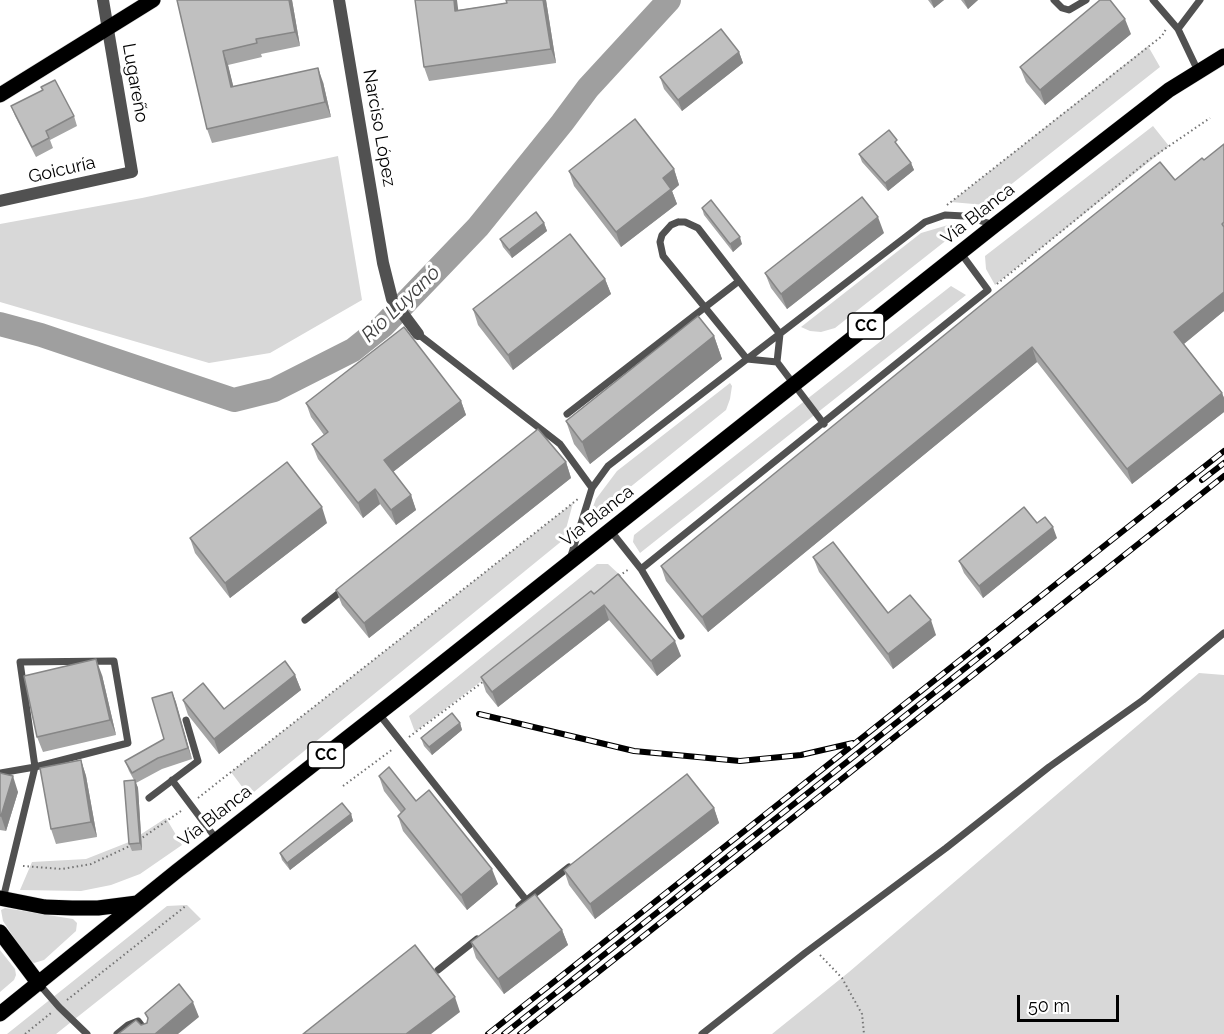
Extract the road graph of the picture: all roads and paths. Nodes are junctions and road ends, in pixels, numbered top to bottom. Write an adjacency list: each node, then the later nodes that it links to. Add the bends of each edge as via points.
1 (103, 0): 9 (street, Lugareño)
2 (153, 0): 9 (main road)
3 (339, 0): 23 (street, Narciso López, via 383,263 392,299)
4 (1054, 0): 5 (lane, via 1069,10)
5 (1086, 0)
6 (1153, 0): 8 (lane)
7 (1200, 0): 10 (lane)
8 (1171, 21): 10 (lane); 17 (path, via 1162,36)
9 (108, 29): 13 (main road); 15 (street, Lugareño)
10 (1178, 29): 12 (lane)
11 (1224, 56): 12 (main road, Vía Blanca / CC)
12 (1198, 71): 18 (main road, Vía Blanca / CC)
13 (0, 96)
14 (1210, 118): 21 (path, via 1150,159)
15 (132, 172): 16 (street, Goicuría)
16 (0, 201)
17 (925, 222): 18 (lane, via 945,215); 24 (lane)
18 (994, 225): 19 (main road, Vía Blanca / CC)
19 (960, 252): 21 (lane); 27 (main road, Vía Blanca / CC)
20 (739, 281): 22 (lane); 22 (lane, via 698,228 678,222 666,229 660,242 663,256); 24 (lane)
21 (988, 291): 29 (lane)
22 (705, 307): 25 (lane); 28 (lane)
23 (418, 334): 30 (lane)
24 (780, 334): 25 (lane); 26 (lane)
25 (747, 359): 26 (lane); 32 (lane, via 608,466)
26 (777, 362): 27 (lane)
27 (794, 384): 29 (lane); 33 (main road, Vía Blanca / CC)
28 (567, 414)
29 (824, 424): 35 (lane)
30 (543, 431): 31 (lane); 32 (lane, via 560,444)
31 (534, 438)
32 (592, 488): 34 (lane); 50 (path)
33 (610, 530): 34 (main road, Vía Blanca / CC); 35 (lane)
34 (569, 562): 42 (main road, Vía Blanca / CC)
35 (638, 566): 36 (path); 40 (lane)
36 (611, 583)
37 (351, 584): 38 (lane)
38 (305, 620)
39 (1224, 633): 61 (lane, via 1143,700)
40 (681, 636)
41 (489, 677): 44 (path)
42 (379, 714): 44 (lane); 51 (main road, Vía Blanca / CC)
43 (186, 720): 47 (lane, via 198,761)
44 (401, 743): 48 (path); 55 (lane)
45 (35, 767): 45 (lane, via 128,743 114,661 20,662); 46 (lane); 53 (lane)
46 (0, 773)
47 (172, 780): 49 (lane); 50 (lane)
48 (343, 786)
49 (149, 798)
50 (190, 804): 51 (lane); 53 (path, via 124,850 91,864 62,869)
51 (217, 840): 56 (main road, Vía Blanca / CC)
52 (580, 858): 55 (lane)
53 (11, 864): 54 (lane)
54 (2, 899): 56 (main road, via 72,908)
55 (526, 900): 58 (lane)
56 (137, 903): 63 (main road, Vía Blanca / CC)
57 (187, 905): 64 (path)
58 (508, 914)
59 (0, 932): 63 (main road)
60 (482, 935): 62 (lane)
61 (813, 947): 70 (lane); 71 (path, via 842,978 862,1014)
62 (438, 970)
63 (39, 984): 64 (lane); 65 (main road, Vía Blanca)
64 (59, 1007): 66 (path); 67 (lane)
65 (0, 1014)
66 (25, 1034)
67 (87, 1034)
68 (117, 1034): 69 (lane, via 138,1021)
69 (148, 1034)
70 (702, 1034)
71 (864, 1034)

